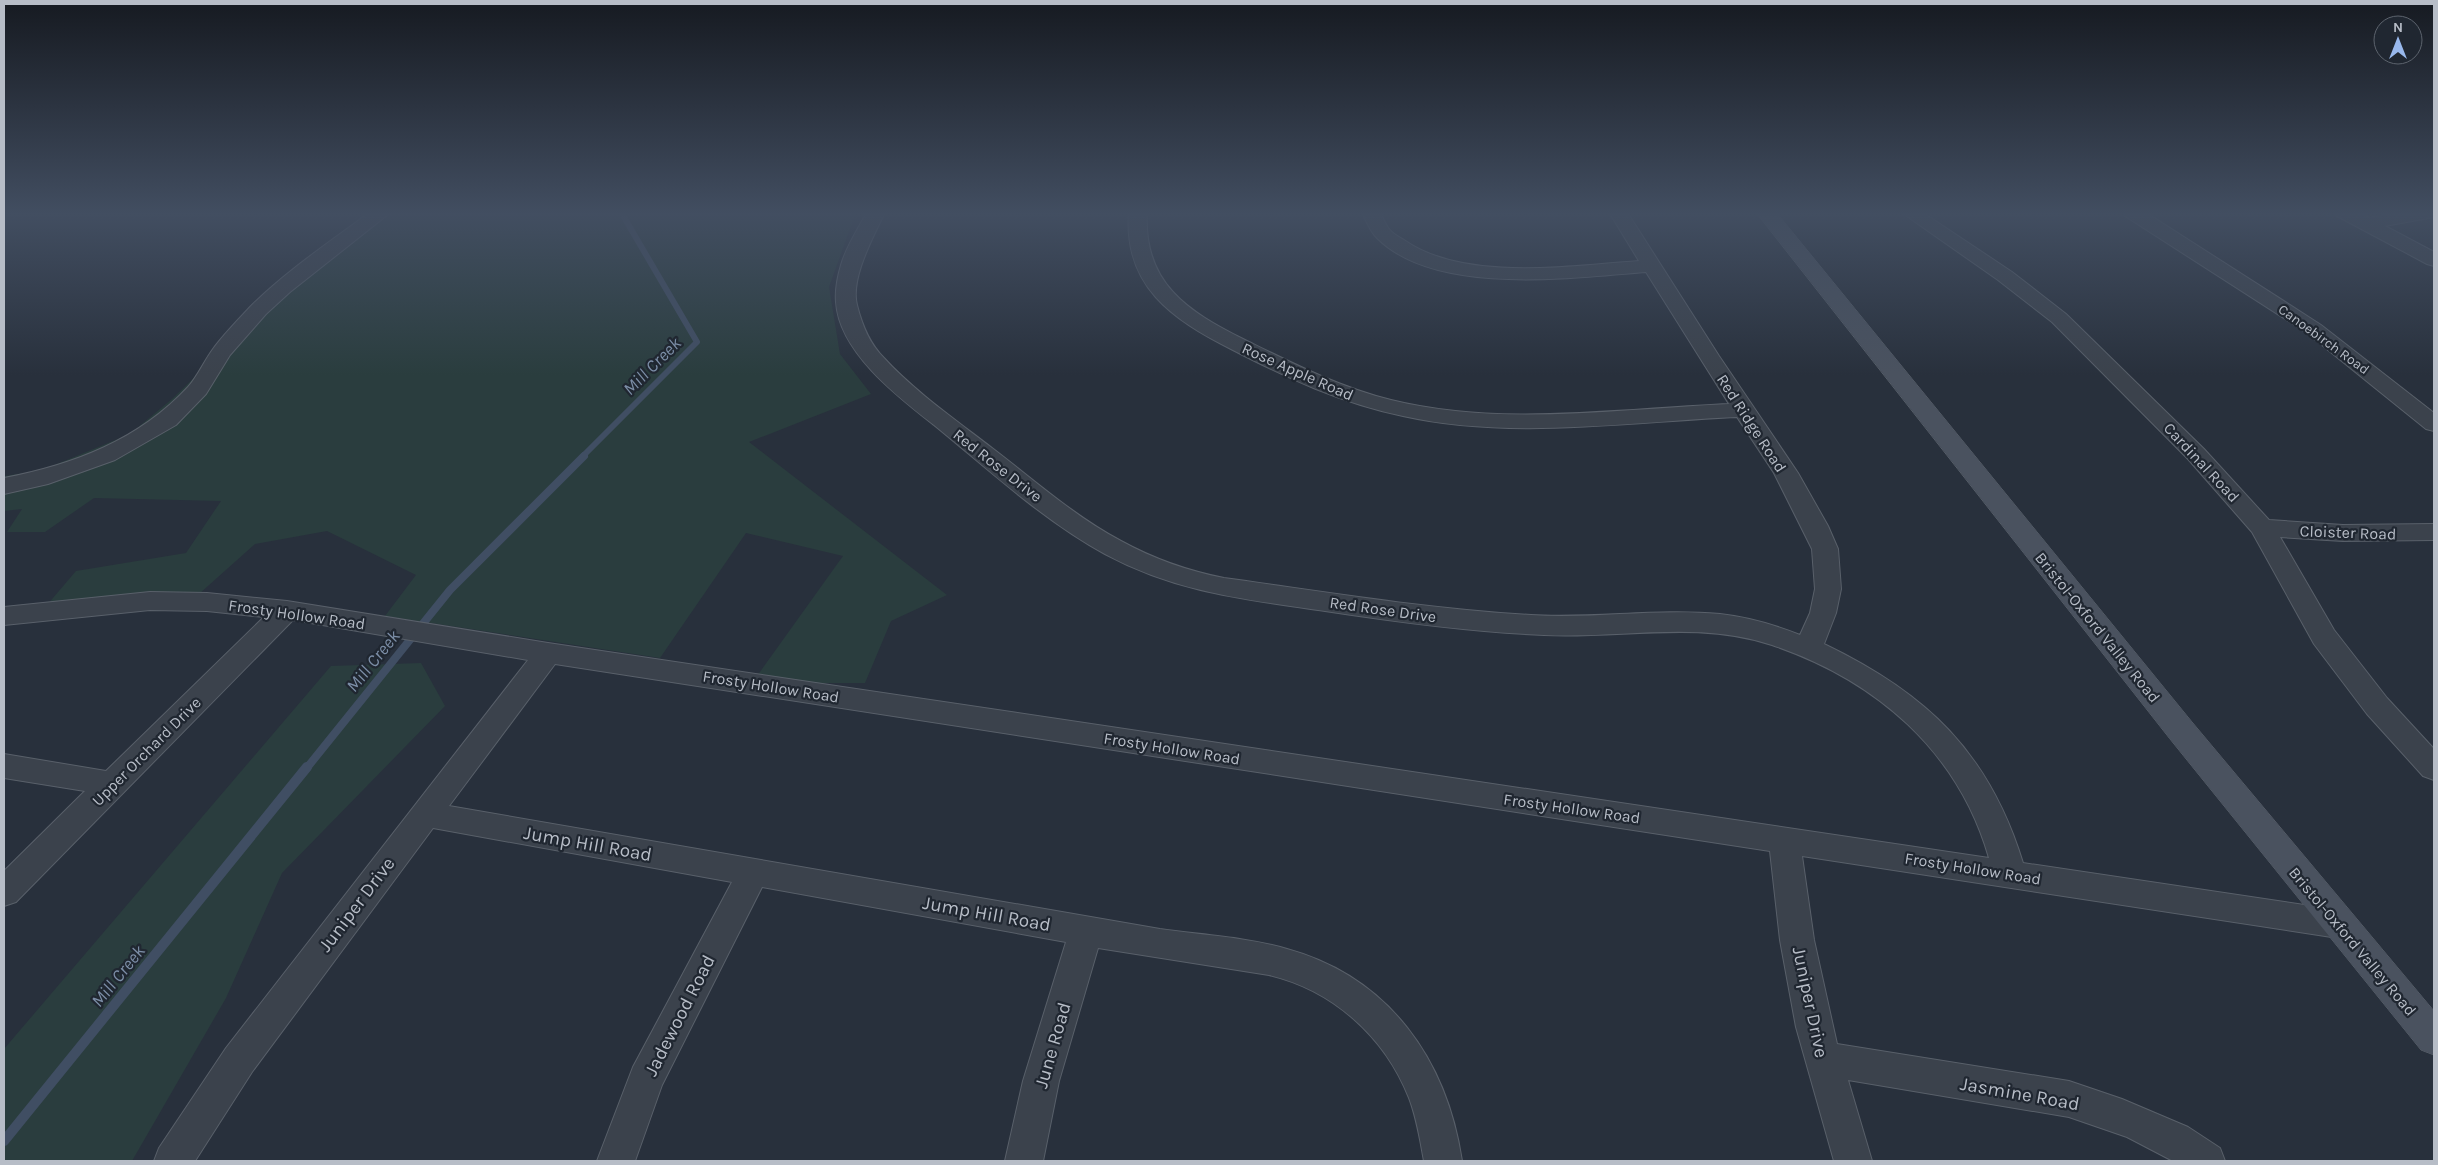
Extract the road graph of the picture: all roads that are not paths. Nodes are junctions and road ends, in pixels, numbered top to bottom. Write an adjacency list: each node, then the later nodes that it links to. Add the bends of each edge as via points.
1 (311, 266): 12 (street, via 260,310 221,352 198,390 168,420 107,454 39,479)
2 (850, 266): 17 (street, Red Rose Drive, via 846,302 856,336 876,363 935,415 1070,522 1156,568 1224,587 1478,622 1558,627 1679,622 1738,627)
3 (1145, 266): 10 (street, Rose Apple Road, via 1161,291 1183,312 1222,337 1325,386 1362,399 1429,414 1483,420)
4 (1454, 266): 5 (street, via 1508,272)
5 (1643, 266)
6 (1652, 266): 10 (street, Red Ridge Road)
7 (1810, 266): 27 (main road, Bristol-Oxford Valley Road)
8 (1991, 266): 13 (street, Cardinal Road, via 2059,318 2196,454)
9 (2217, 266): 11 (street, Canoebirch Road, via 2314,329)
10 (1744, 410): 17 (street, Red Ridge Road, via 1786,473 1826,549 1828,589 1823,613)
11 (2434, 424)
12 (4, 486)
13 (2262, 528): 14 (street, Cloister Road, via 2343,533); 19 (street, Cardinal Road, via 2324,637 2377,706)
14 (2434, 532)
15 (287, 610): 16 (street, Frosty Hollow Road, via 207,602 150,601); 18 (street, Frosty Hollow Road); 21 (street, Upper Orchard Drive)
16 (4, 616)
17 (1808, 649): 25 (street, Red Rose Drive, via 1867,679 1939,738 1985,803)
18 (548, 653): 22 (street, Juniper Drive); 23 (street, Frosty Hollow Road)
19 (2430, 760)
20 (4, 766): 21 (street)
21 (112, 784): 26 (street, Upper Orchard Drive)
22 (424, 814): 24 (street, Jump Hill Road); 31 (street, Juniper Drive, via 239,1060)
23 (1784, 839): 25 (street, Frosty Hollow Road); 30 (street, Juniper Drive, via 1797,940)
24 (753, 873): 28 (street, Jump Hill Road); 32 (street, Jadewood Road, via 646,1079)
25 (2010, 874): 27 (street, Frosty Hollow Road)
26 (4, 892)
27 (2338, 924): 29 (main road, Bristol-Oxford Valley Road)
28 (1086, 930): 33 (street, June Road, via 1048,1054); 34 (street, Jump Hill Road, via 1271,961 1333,982 1384,1023 1413,1064 1429,1099)
29 (2434, 1038)
30 (1823, 1060): 35 (street, Juniper Drive); 36 (street, Jasmine Road, via 2068,1099 2152,1130)
31 (173, 1161)
32 (616, 1161)
33 (1024, 1161)
34 (1443, 1161)
35 (1853, 1161)
36 (2206, 1161)

